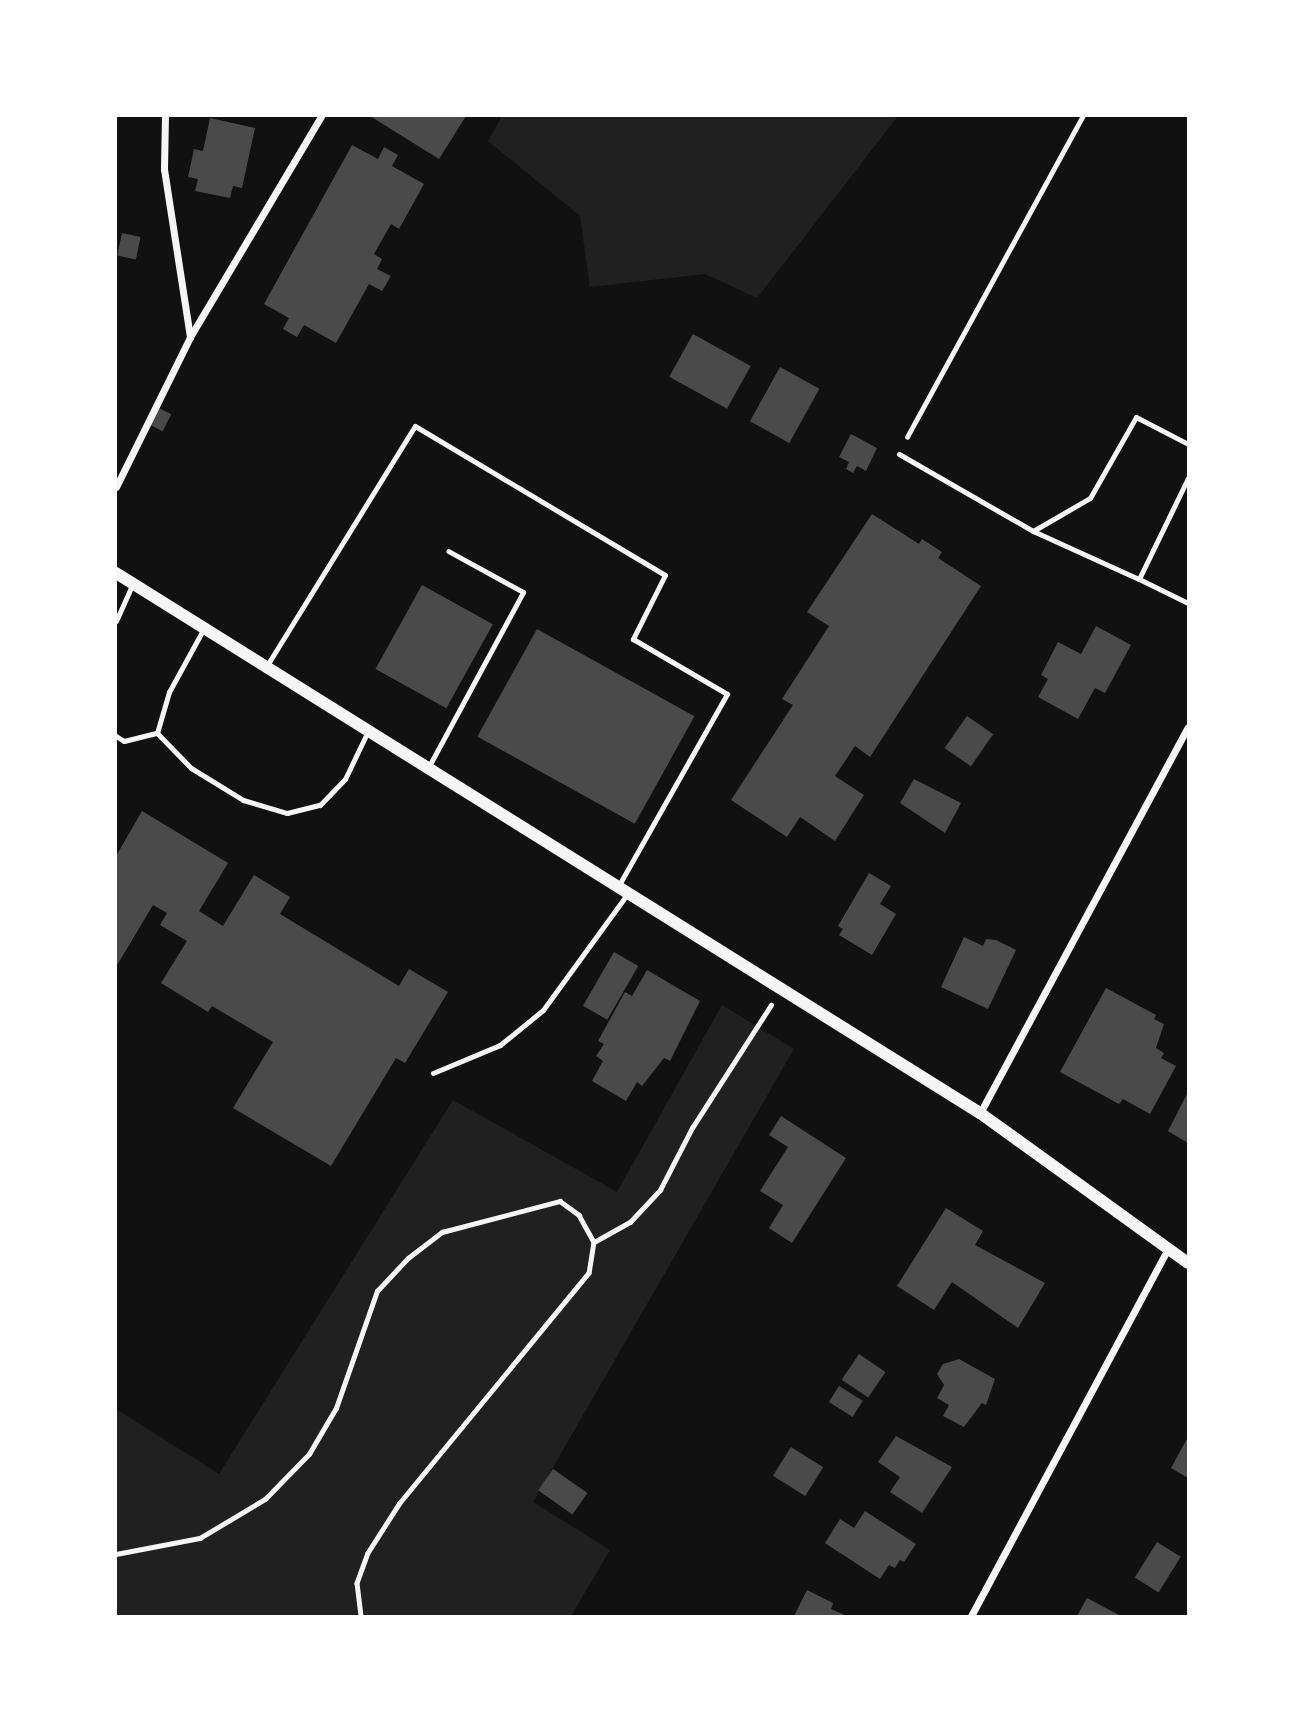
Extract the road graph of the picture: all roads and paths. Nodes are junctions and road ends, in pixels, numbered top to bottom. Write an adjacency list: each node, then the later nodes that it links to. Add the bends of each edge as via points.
1 (165, 116): 4 (street, via 164,169)
2 (321, 116): 4 (street)
3 (1083, 116): 6 (path)
4 (190, 337): 8 (street)
5 (1188, 444): 9 (lane, via 1136,417 1090,498)
6 (899, 454): 9 (lane)
7 (1188, 478): 12 (lane)
8 (116, 487)
9 (1034, 531): 12 (lane)
10 (447, 551): 22 (lane, via 523,592)
11 (116, 573): 13 (street)
12 (1139, 579): 14 (lane)
13 (133, 583): 15 (lane); 16 (street)
14 (1188, 603)
15 (116, 621)
16 (204, 628): 17 (street); 20 (lane, via 169,692)
17 (266, 667): 19 (street); 23 (lane, via 415,426 665,575 633,639 727,694)
18 (1188, 727): 26 (street)
19 (368, 731): 20 (lane, via 345,779 320,805 286,813 243,800 191,768); 22 (street)
20 (157, 733): 21 (lane, via 124,741)
21 (116, 737)
22 (428, 768): 23 (street)
23 (623, 890): 24 (street); 25 (lane, via 543,1010 500,1045)
24 (782, 989): 26 (street); 27 (path, via 692,1128 660,1190 630,1222)
25 (433, 1073)
26 (980, 1113): 28 (street)
27 (594, 1242): 30 (path, via 579,1215 560,1201 442,1232 377,1291 336,1408 309,1454 265,1499 201,1538); 31 (path, via 589,1273 400,1503 368,1553 357,1583)
28 (1167, 1251): 29 (street); 32 (street)
29 (1188, 1264)
30 (116, 1554)
31 (361, 1616)
32 (971, 1616)

